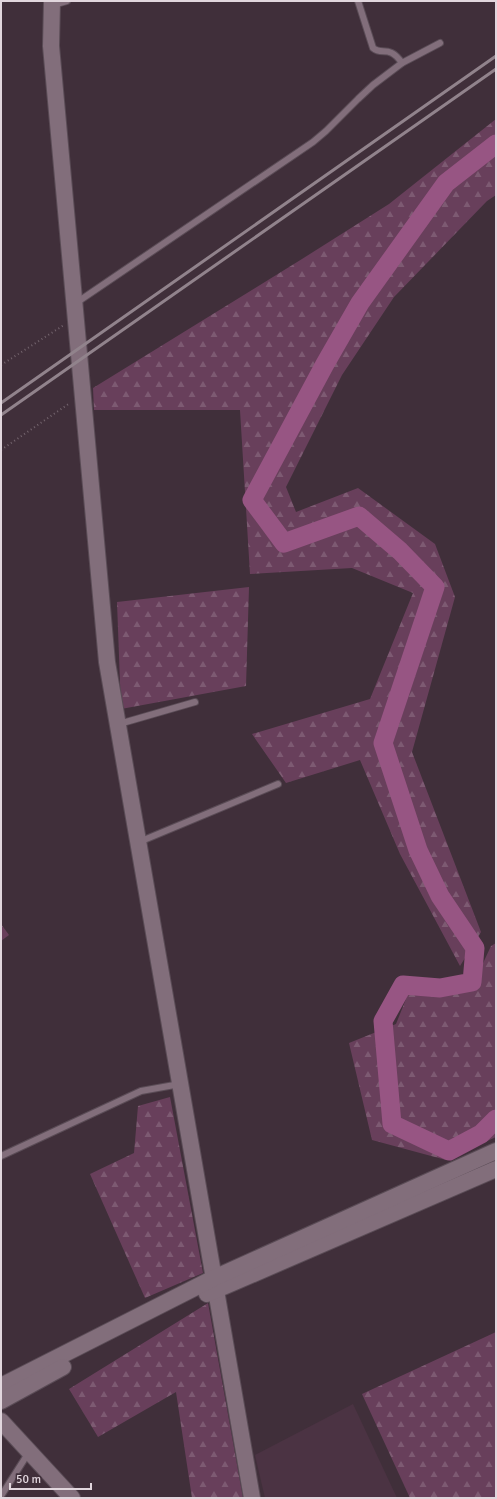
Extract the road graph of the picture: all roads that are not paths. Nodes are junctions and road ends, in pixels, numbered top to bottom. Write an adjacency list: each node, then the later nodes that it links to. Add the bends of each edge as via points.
1 (358, 1): 4 (lane, via 373,48 393,53)
2 (57, 2): 5 (street, via 51,46)
3 (440, 42): 4 (lane)
4 (402, 63): 5 (lane, via 358,99 313,142)
5 (75, 311): 7 (street, via 106,662)
6 (195, 702): 7 (lane)
7 (117, 724): 9 (street)
8 (278, 784): 9 (lane)
9 (138, 843): 10 (street)
10 (180, 1084): 12 (lane, via 141,1091); 15 (street)
11 (496, 1151): 14 (street)
12 (1, 1156)
13 (496, 1170): 14 (street)
14 (361, 1219): 15 (street)
15 (214, 1284): 16 (street); 17 (street); 22 (street)
16 (1, 1386)
17 (1, 1401)
18 (1, 1422): 19 (street)
19 (29, 1452): 20 (lane); 21 (street)
20 (1, 1496)
21 (72, 1498)
22 (252, 1498)

